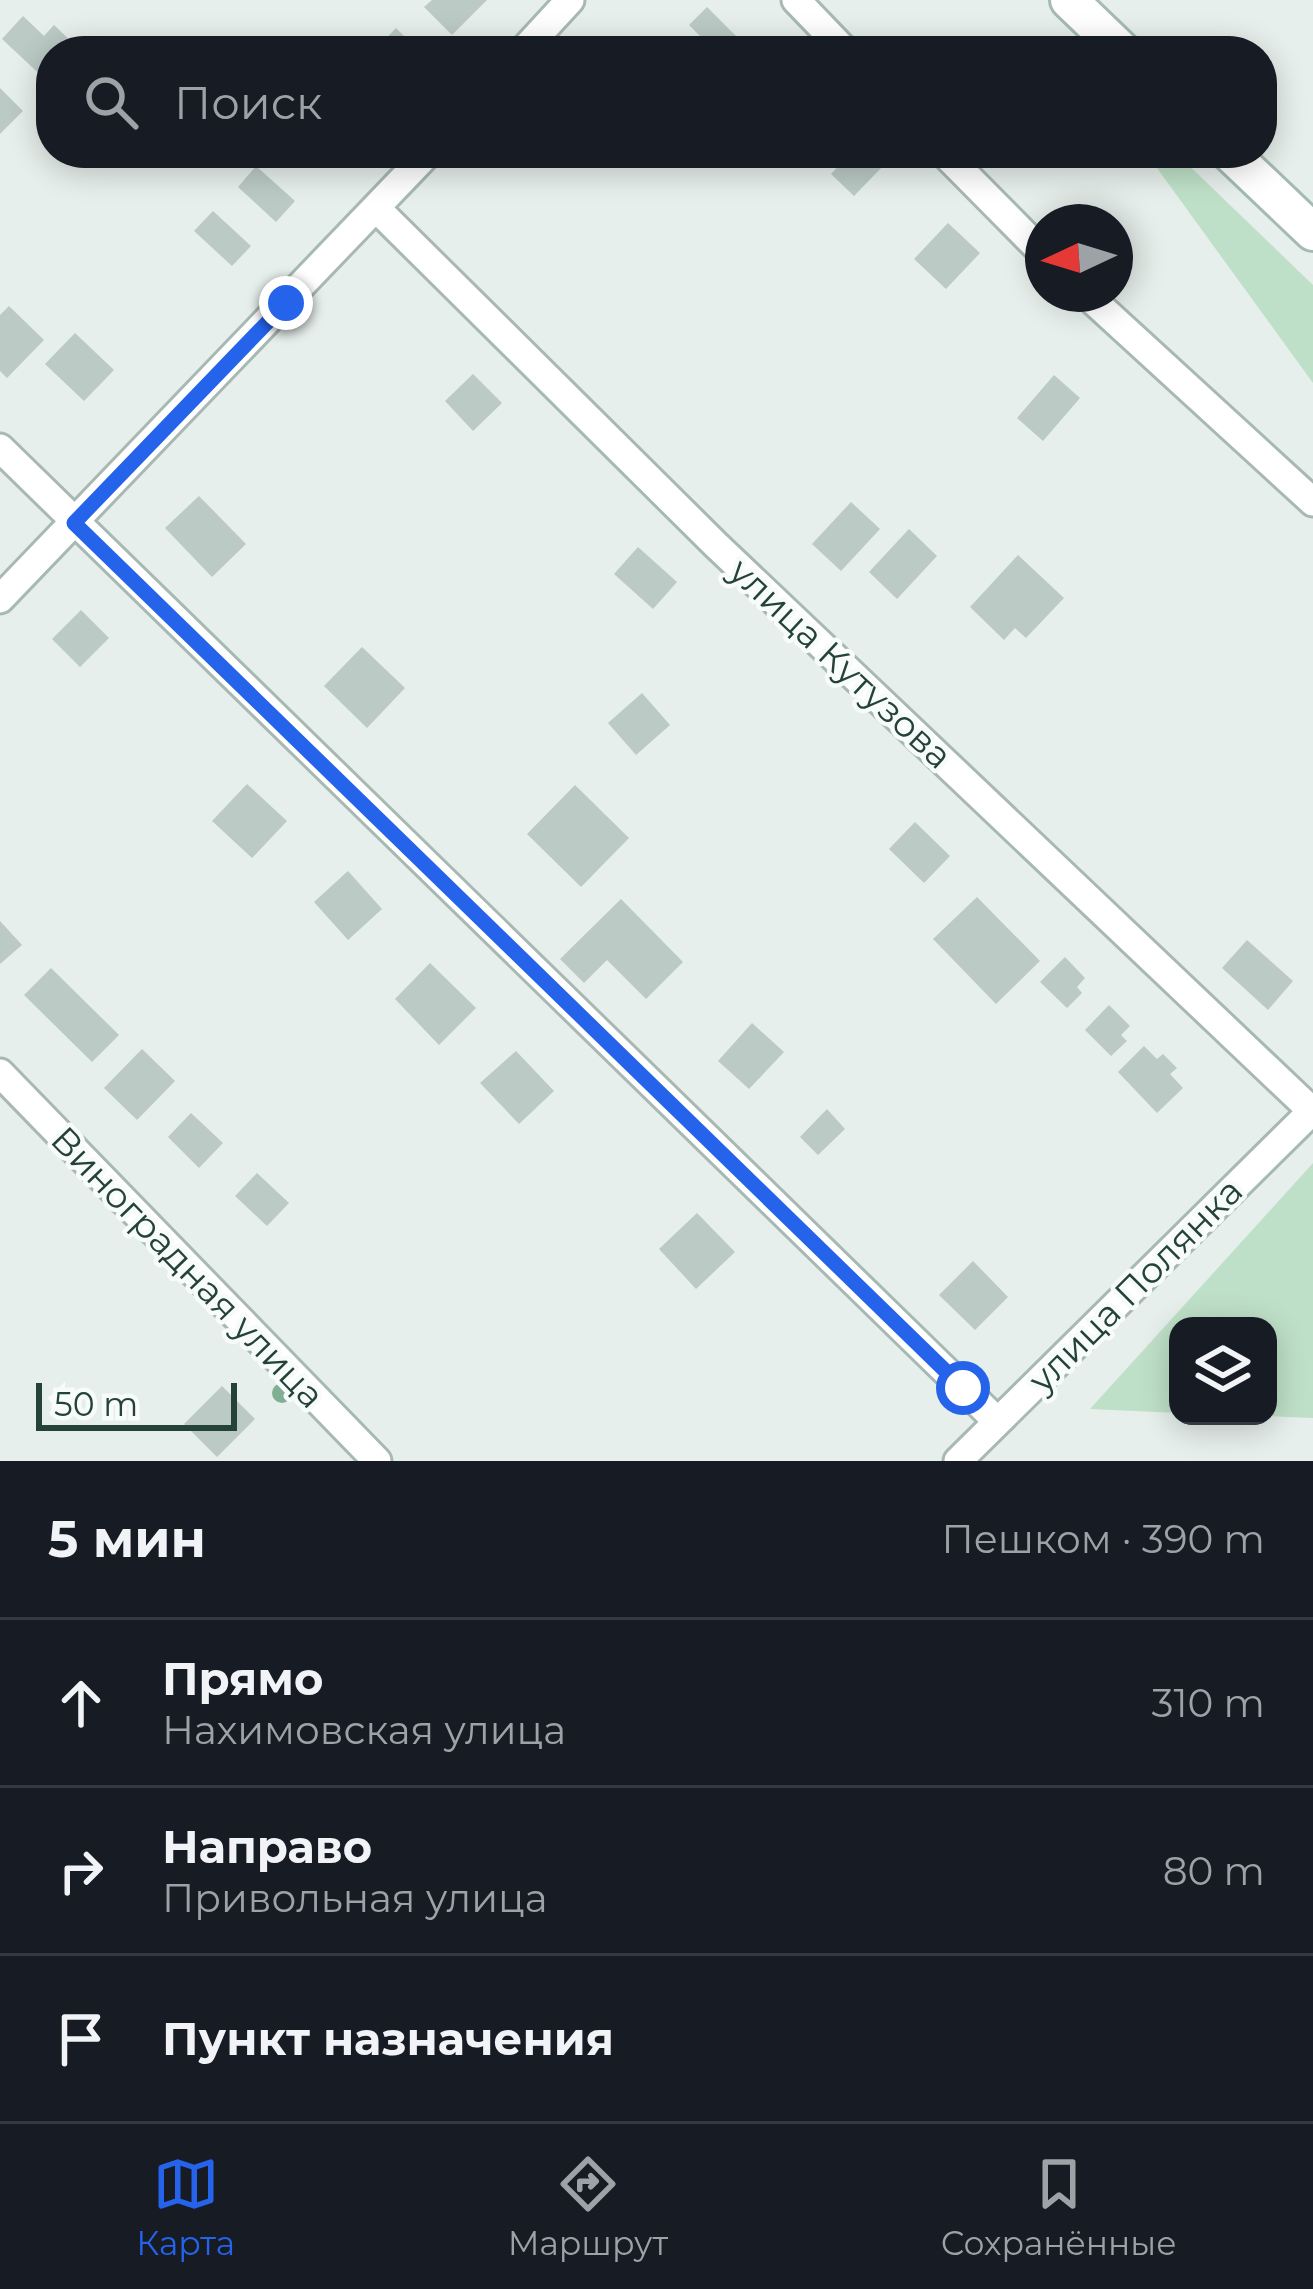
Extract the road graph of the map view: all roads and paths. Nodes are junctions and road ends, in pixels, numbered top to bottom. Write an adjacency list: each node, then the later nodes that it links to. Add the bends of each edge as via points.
1 (570, 0): 4 (street)
2 (796, 0): 5 (street)
3 (1069, 0): 6 (main road)
4 (537, 36)
5 (831, 36)
6 (1107, 36)
7 (414, 168): 10 (street)
8 (959, 168): 12 (street)
9 (1246, 168): 11 (main road)
10 (376, 209): 16 (street); 19 (street, улица Кутузова, via 716,545)
11 (1313, 232)
12 (1025, 235)
13 (1106, 312): 15 (street)
14 (0, 448): 16 (street)
15 (1313, 502)
16 (74, 523): 17 (street); 20 (street)
17 (0, 599)
18 (0, 1073): 21 (street, Виноградная улица)
19 (1313, 1110): 20 (street, улица Полянка)
20 (998, 1421): 22 (street, улица Полянка)
21 (376, 1461)
22 (958, 1461)

